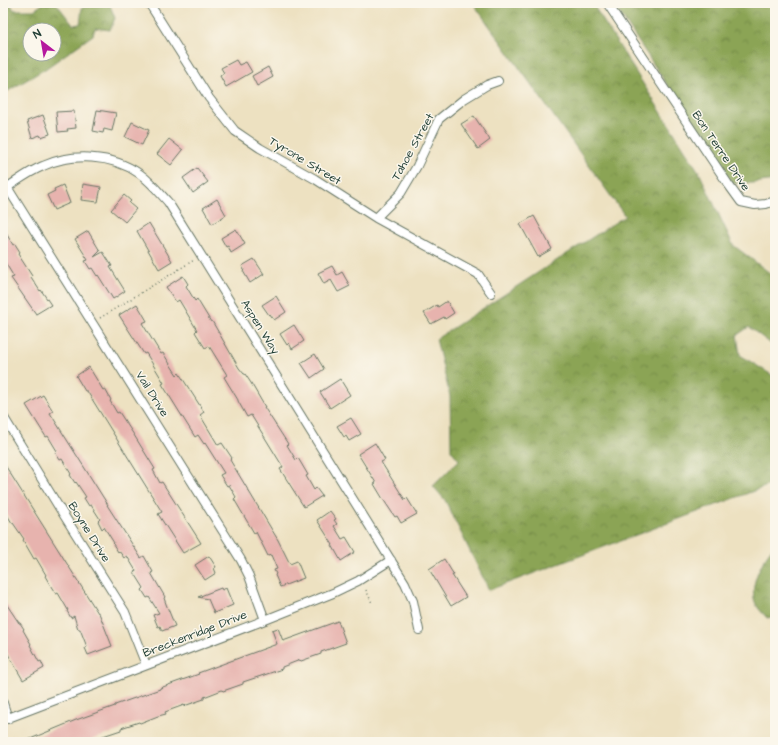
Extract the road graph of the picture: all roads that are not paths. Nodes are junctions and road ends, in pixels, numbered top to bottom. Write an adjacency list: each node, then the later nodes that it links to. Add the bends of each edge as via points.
1 (149, 3): 6 (street, Tyrone Street, via 209,98 235,131)
2 (607, 3): 5 (street, Bon Terre Drive, via 741,202 755,205)
3 (498, 81): 6 (street, Tahoe Street, via 464,99 439,119 401,193)
4 (5, 188): 9 (street, Aspen Way, via 42,166 80,157 92,157 126,166 149,181 168,202); 10 (street, Vail Drive, via 242,560)
5 (775, 201)
6 (376, 218): 7 (street, Tyrone Street, via 478,274)
7 (491, 293)
8 (3, 416): 12 (street, Boyne Drive, via 125,612)
9 (391, 560): 10 (street, Breckenridge Drive, via 333,593); 11 (street, Aspen Way, via 409,590)
10 (265, 620): 12 (street, Breckenridge Drive)
11 (419, 630)
12 (146, 665): 14 (street, Breckenridge Drive)
13 (3, 703): 14 (street)
14 (5, 719)

